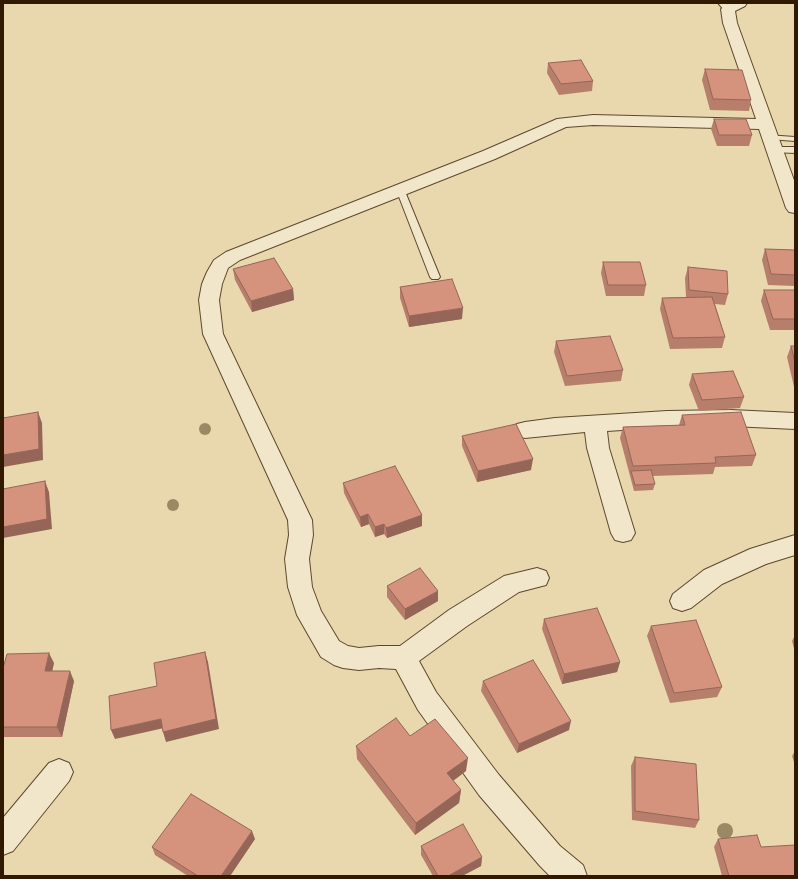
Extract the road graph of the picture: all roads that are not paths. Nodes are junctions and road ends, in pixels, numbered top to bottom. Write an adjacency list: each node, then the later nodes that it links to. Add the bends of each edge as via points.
1 (730, 5): 2 (street, via 730,23)
2 (769, 137): 3 (lane); 4 (lane); 5 (street, via 593,120 563,122 489,155); 6 (street)
3 (795, 139)
4 (795, 150)
5 (400, 189): 7 (lane); 15 (street, via 233,256 221,264 216,272 209,300 213,334 300,520 301,535 297,559 300,587 310,615 330,648 343,657)
6 (795, 208)
7 (435, 277)
8 (795, 421): 9 (street, via 731,418)
9 (595, 424): 10 (street); 11 (street, via 598,448)
10 (525, 430)
11 (623, 533)
12 (795, 545): 14 (street, via 759,556 713,577)
13 (537, 578): 15 (street, via 513,583 458,618)
14 (682, 601)
15 (404, 658): 18 (street, via 427,701 489,785 550,856)
16 (59, 772): 17 (street)
17 (3, 841)
18 (572, 876)

